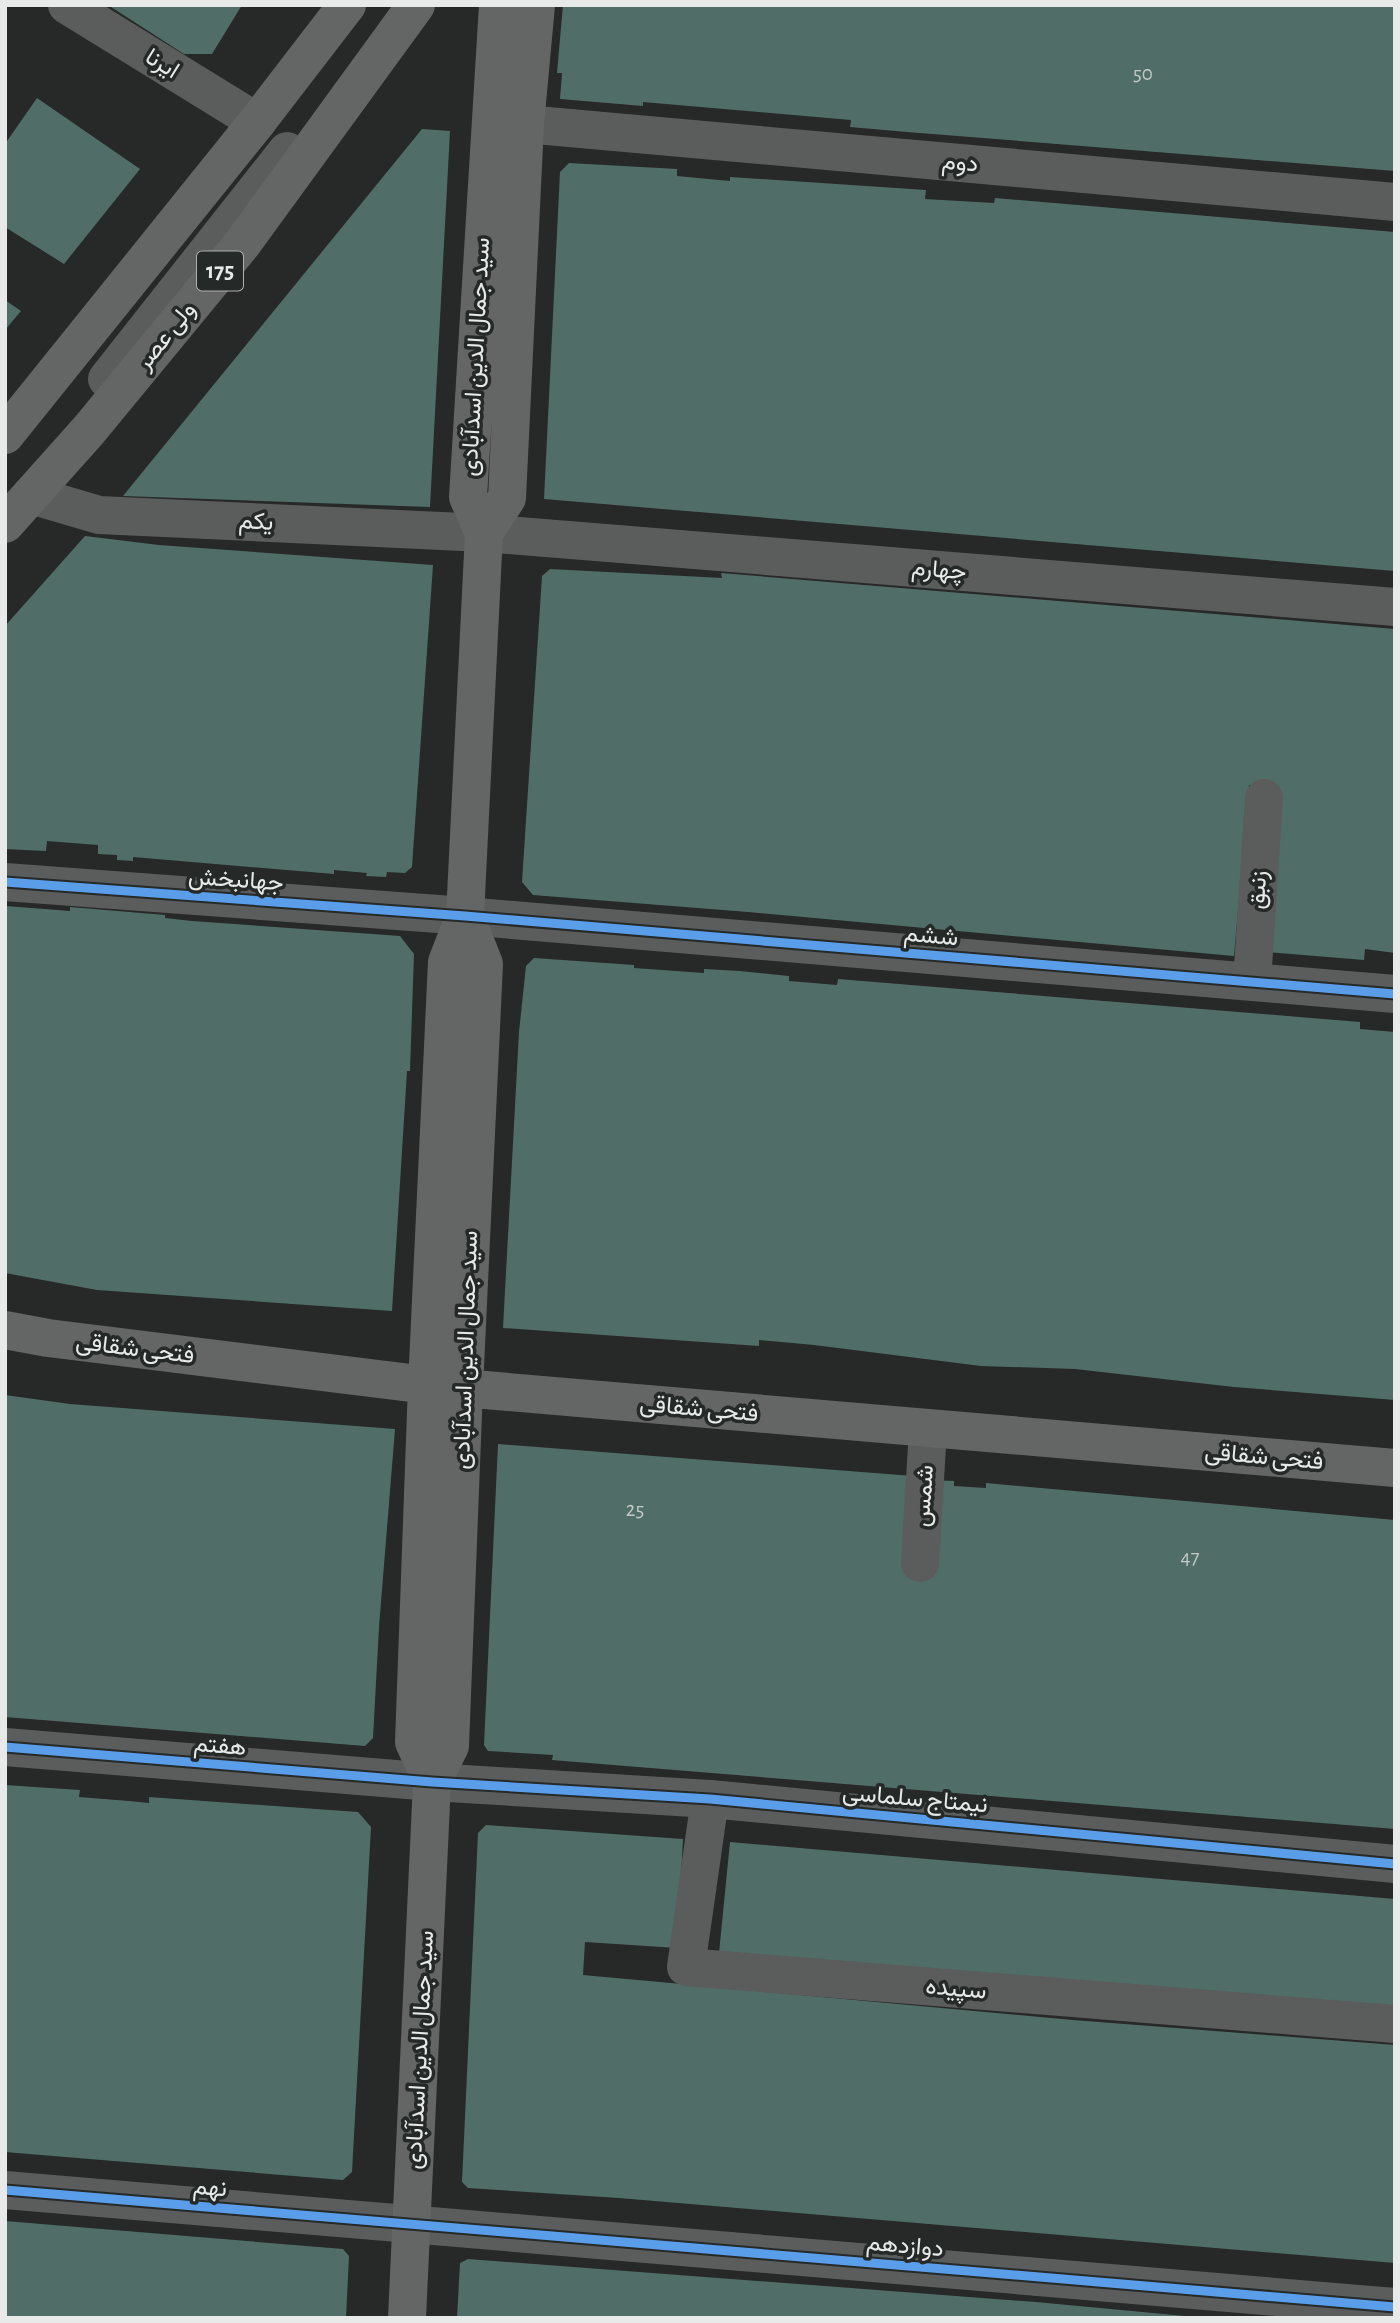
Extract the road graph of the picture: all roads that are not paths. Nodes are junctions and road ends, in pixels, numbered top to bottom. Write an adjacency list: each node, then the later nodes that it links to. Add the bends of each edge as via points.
1 (67, 5): 7 (street, ايرنا)
2 (347, 5): 7 (main road, 175)
3 (394, 5): 11 (street, via 274,169)
4 (416, 5): 11 (main road, ولی عصر / 175, via 242,244 89,430)
5 (498, 5): 13 (main road, سید جمال الدین اسدآبادی, via 468,497)
6 (536, 5): 8 (main road)
7 (257, 122): 10 (main road, 175)
8 (525, 124): 9 (street, دوم); 13 (main road, via 507,498)
9 (1395, 202)
10 (5, 435)
11 (18, 498): 12 (main road, ولی عصر / 175); 13 (street, یکم, via 99,515)
12 (5, 524)
13 (484, 533): 14 (street, چهارم); 17 (main road, سید جمال الدین اسدآبادی)
14 (1395, 607)
15 (1264, 798): 18 (street, زنبق)
16 (5, 882): 17 (street, جهانبخش)
17 (465, 916): 18 (street, ششم); 21 (main road, سید جمال الدین اسدآبادی, via 447,962); 22 (main road, سید جمال الدین اسدآبادی, via 484,964)
18 (1252, 982): 19 (street, ششم)
19 (1395, 994)
20 (5, 1330): 21 (main road, فتحی شقاقی)
21 (427, 1385): 22 (main road, فتحی شقاقی); 27 (main road, سید جمال الدین اسدآبادی, via 414,1742)
22 (464, 1388): 23 (main road, فتحی شقاقی); 27 (main road, سید جمال الدین اسدآبادی, via 450,1746)
23 (928, 1429): 24 (main road, فتحی شقاقی); 25 (street, شمس)
24 (1395, 1468)
25 (920, 1563)
26 (5, 1747): 27 (street, هفتم)
27 (432, 1782): 28 (street, نیمتاج سلماسی); 32 (main road, سید جمال الدین اسدآبادی)
28 (710, 1799): 29 (street, نیمتاج سلماسی); 30 (street, سپیده, via 686,1967)
29 (1395, 1864)
30 (1395, 2024)
31 (5, 2190): 32 (street, نهم)
32 (412, 2224): 33 (street, دوازدهم); 34 (main road, سید جمال الدین اسدآبادی)
33 (1395, 2306)
34 (407, 2318)

